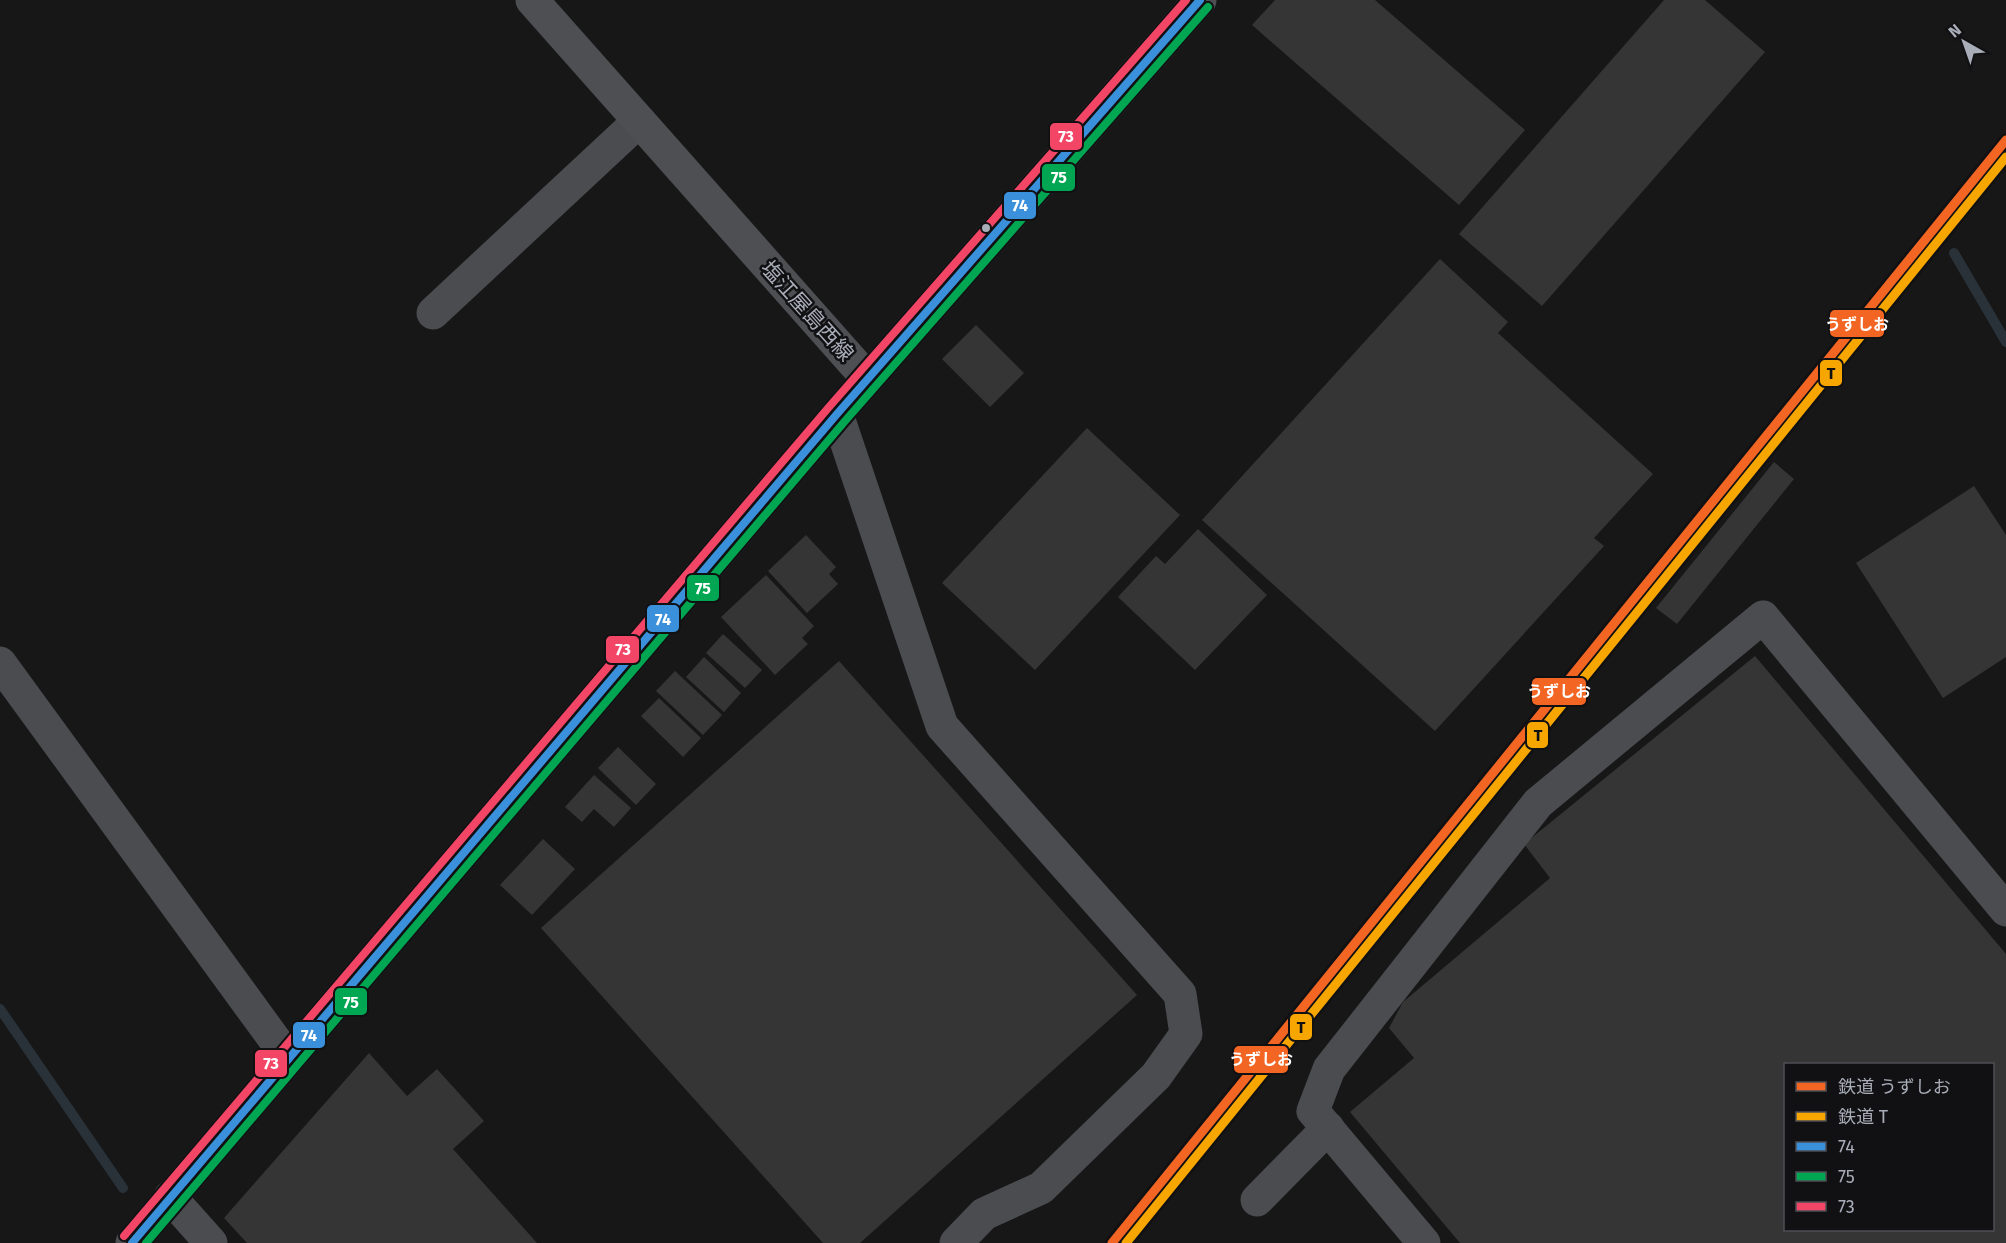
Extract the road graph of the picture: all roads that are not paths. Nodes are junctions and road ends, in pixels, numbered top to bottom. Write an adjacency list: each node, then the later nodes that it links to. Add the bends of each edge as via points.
1 (532, 0): 3 (main road, 塩江屋島西線)
2 (1200, 0): 5 (main road, 塩江屋島西線)
3 (639, 121): 4 (street); 5 (main road, 塩江屋島西線)
4 (433, 313)
5 (868, 379): 6 (main road)
6 (837, 414): 9 (main road); 15 (street, via 942,726 1180,994 1186,1034 1156,1076 1041,1188 984,1214)
7 (0, 663): 9 (street)
8 (2006, 910): 10 (street, via 1763,617 1538,803 1329,1069 1313,1111)
9 (288, 1058): 11 (main road)
10 (1328, 1128): 12 (street); 16 (street)
11 (170, 1197): 13 (main road); 14 (street)
12 (1257, 1200)
13 (132, 1243)
14 (211, 1243)
15 (956, 1243)
16 (1425, 1243)

